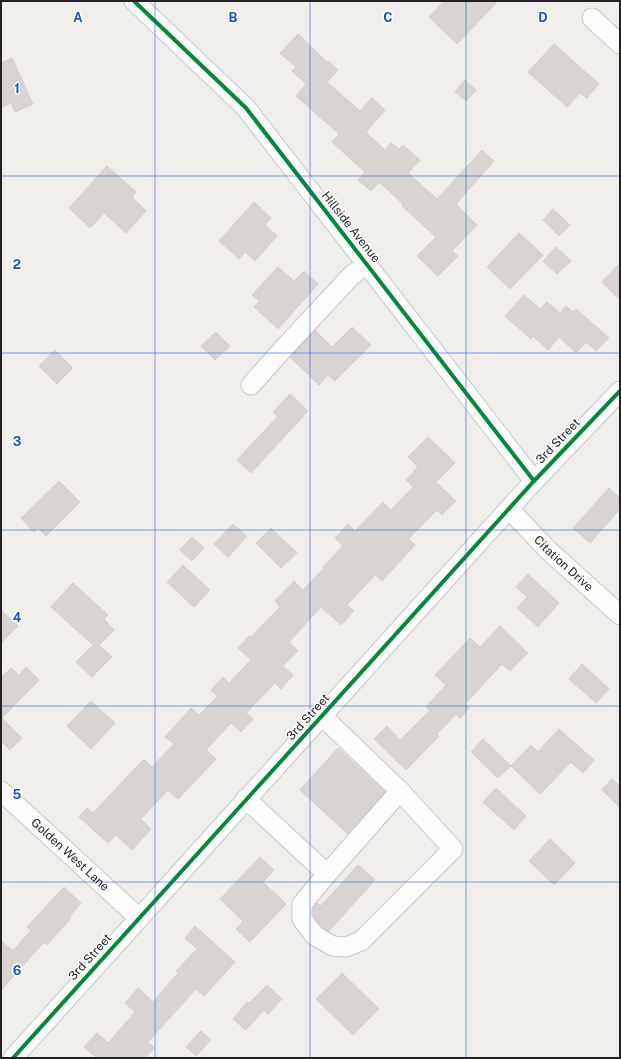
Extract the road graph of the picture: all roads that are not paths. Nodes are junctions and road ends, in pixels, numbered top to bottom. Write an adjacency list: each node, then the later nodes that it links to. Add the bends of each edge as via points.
1 (134, 1): 4 (street, Hillside Avenue, via 246,108)
2 (592, 18): 3 (street)
3 (620, 44)
4 (367, 264): 5 (street, via 352,275); 7 (street, Hillside Avenue)
5 (251, 385)
6 (620, 392): 7 (street, 3rd Street)
7 (534, 481): 8 (street, 3rd Street)
8 (509, 509): 9 (street, Citation Drive, via 548,550); 10 (street, 3rd Street)
9 (620, 614)
10 (322, 716): 12 (street); 13 (street, 3rd Street)
11 (1, 791): 15 (street, Golden West Lane)
12 (400, 791): 14 (street); 14 (street, via 453,849 361,941 346,947 333,946 315,936 302,920 302,904)
13 (246, 799): 14 (street); 15 (street, 3rd Street)
14 (327, 874)
15 (140, 918): 16 (street, 3rd Street)
16 (13, 1058)

